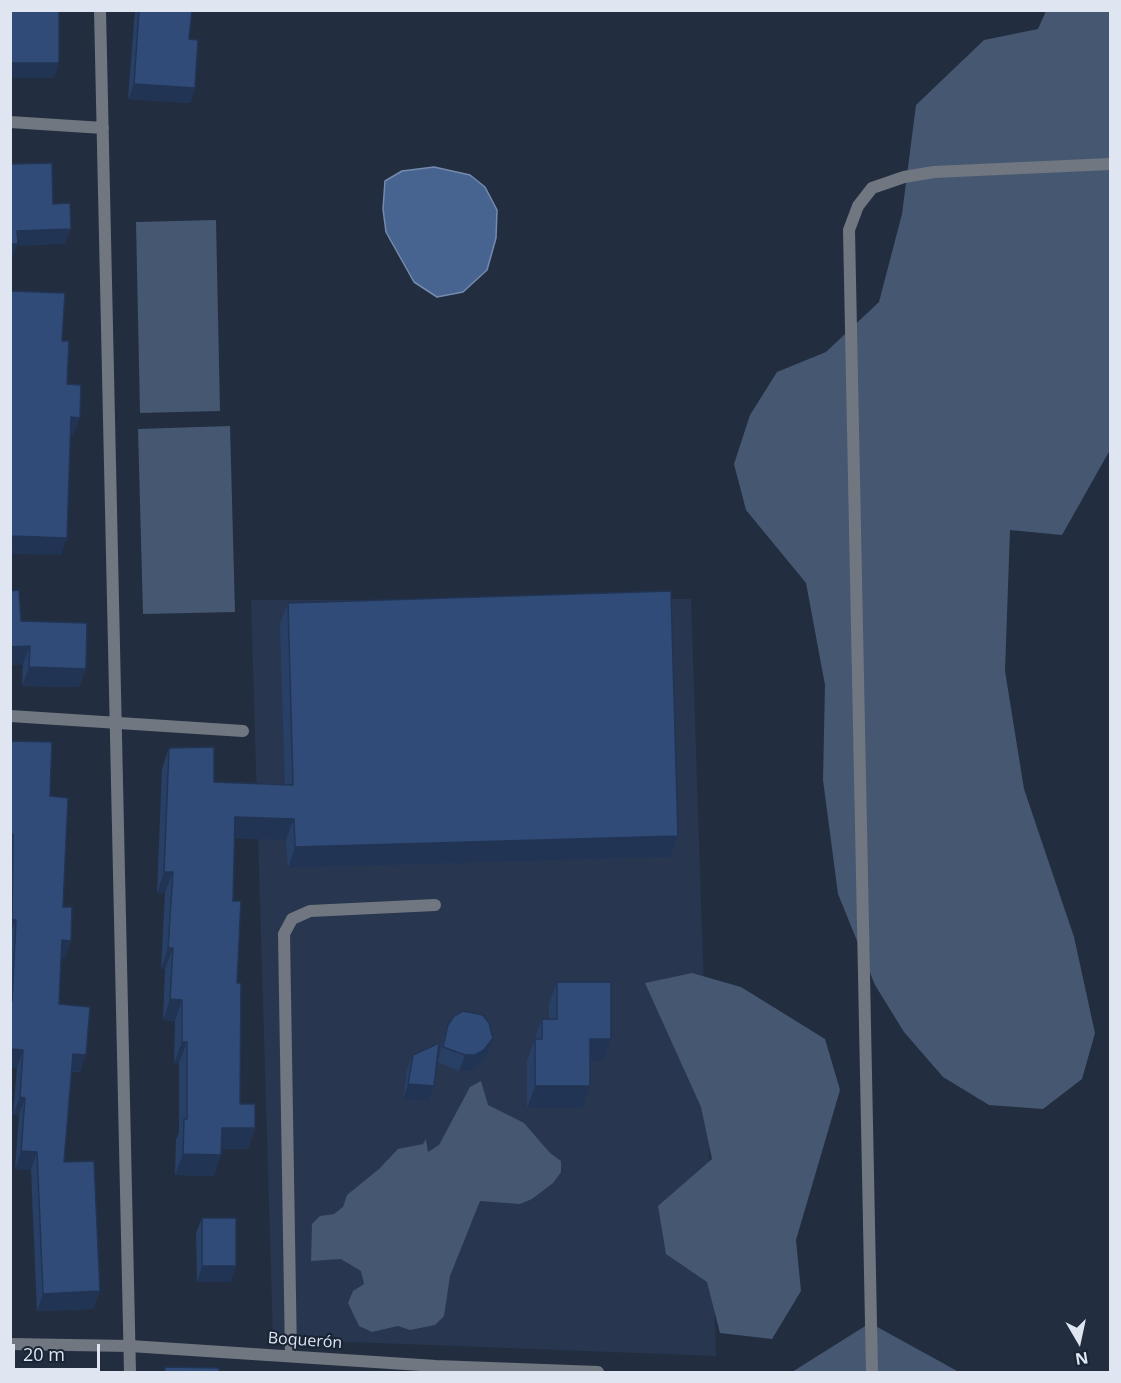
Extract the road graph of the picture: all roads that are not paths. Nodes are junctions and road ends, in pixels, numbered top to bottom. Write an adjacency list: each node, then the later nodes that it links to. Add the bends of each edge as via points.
1 (100, 10): 3 (street)
2 (10, 122): 3 (street)
3 (103, 128): 6 (street)
4 (1110, 164): 15 (street, via 934,172 903,177 872,188 858,206 849,230)
5 (10, 716): 6 (street)
6 (114, 721): 7 (street); 10 (street)
7 (243, 731)
8 (435, 905): 11 (street, via 310,911 292,919 284,934)
9 (10, 1344): 10 (street, Boquerón)
10 (130, 1346): 11 (street, Boquerón); 13 (street)
11 (291, 1356): 12 (street, Boquerón)
12 (435, 1369): 14 (street, Boquerón)
13 (130, 1372)
14 (598, 1372)
15 (872, 1372)

